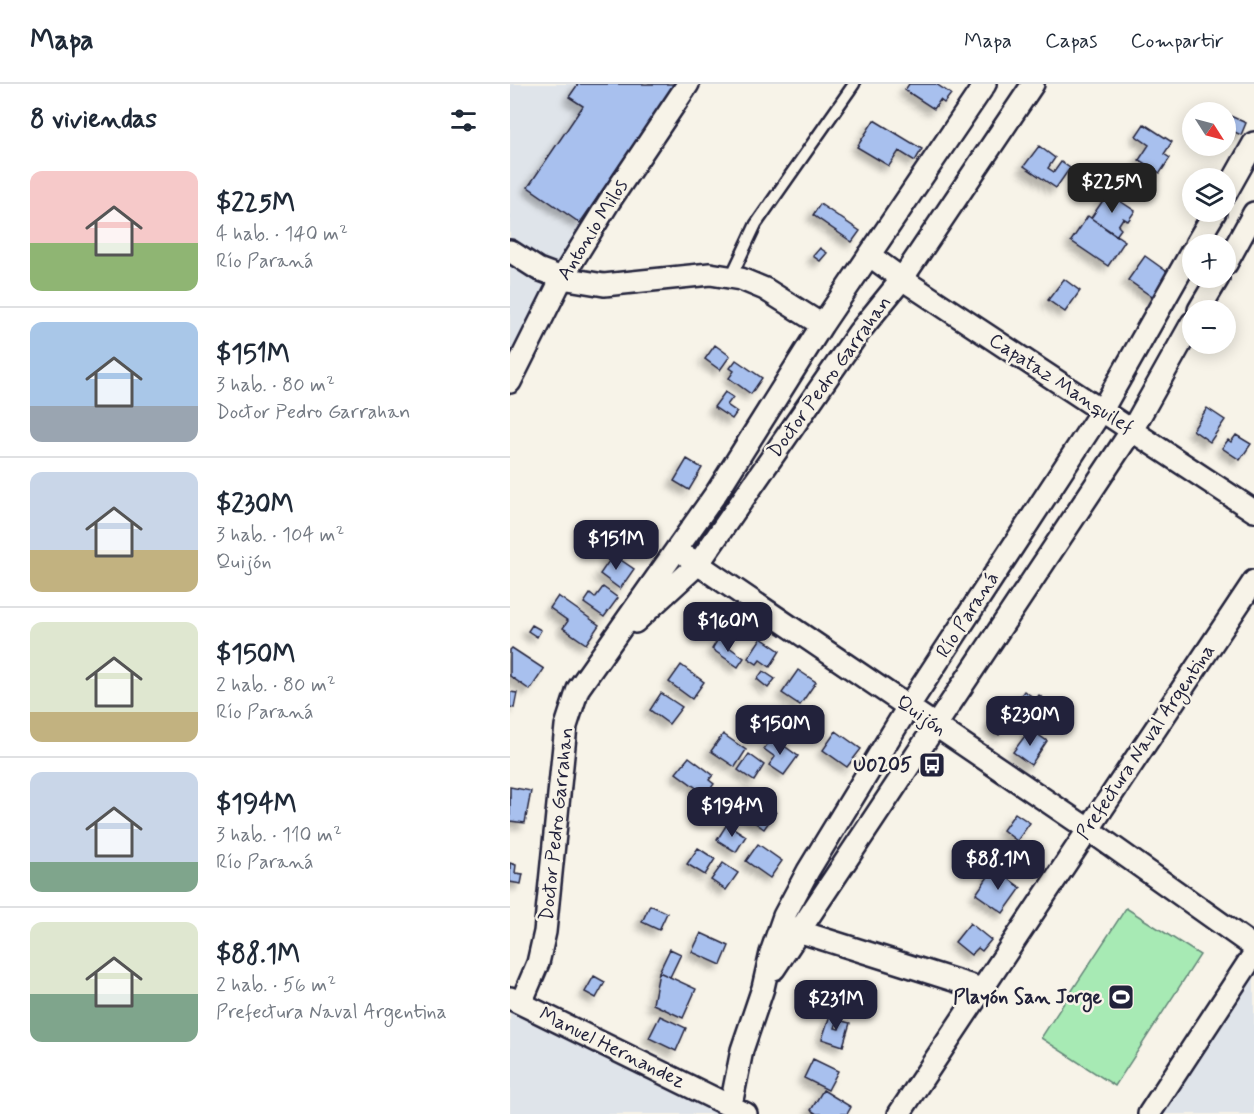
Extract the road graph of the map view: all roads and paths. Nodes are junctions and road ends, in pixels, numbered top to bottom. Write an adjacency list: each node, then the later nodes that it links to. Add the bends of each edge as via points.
1 (688, 84): 13 (street, Antonio Milos)
2 (854, 84): 12 (lane, via 756,224)
3 (985, 84): 10 (street, Doctor Pedro Garrahan)
4 (1033, 84): 14 (street, Doctor Pedro Garrahan)
5 (1254, 143): 6 (street)
6 (1236, 175)
7 (1254, 213): 8 (street)
8 (1236, 246)
9 (510, 251): 13 (street, via 538,269)
10 (869, 255): 14 (street, Capataz Manquilef); 15 (street, Doctor Pedro Garrahan)
11 (1182, 269): 18 (street, Río Paraná)
12 (731, 277): 13 (street, via 710,274 604,285); 15 (street, via 765,289)
13 (562, 278): 17 (street, Antonio Milos)
14 (902, 279): 18 (street, Capataz Manquilef); 22 (street, Doctor Pedro Garrahan, via 859,332)
15 (822, 325): 21 (street, Doctor Pedro Garrahan, via 717,492)
16 (1182, 341): 19 (street, Río Paraná)
17 (510, 382)
18 (1102, 410): 19 (street, Capataz Manquilef); 25 (street, Río Paraná)
19 (1132, 430): 20 (street, Capataz Manquilef); 26 (street, Río Paraná)
20 (1254, 511)
21 (676, 549): 22 (street, Quijón); 24 (street, Doctor Pedro Garrahan)
22 (699, 564): 24 (street, Doctor Pedro Garrahan); 25 (street, Quijón)
23 (1254, 581): 27 (street, Prefectura Naval Argentina)
24 (604, 650): 32 (street, Doctor Pedro Garrahan, via 578,689 566,726 545,932 538,963)
25 (908, 707): 26 (street, Quijón); 28 (street, Río Paraná, via 808,871)
26 (936, 726): 27 (street, Quijón); 28 (street, Río Paraná)
27 (1088, 829): 29 (street, Quijón); 31 (street, Prefectura Naval Argentina)
28 (790, 926): 31 (street); 33 (street, Río Paraná, via 771,953 742,1050)
29 (1254, 946)
30 (1254, 954): 35 (street)
31 (982, 989): 34 (street, Prefectura Naval Argentina)
32 (515, 1001): 33 (street, Manuel Hernandez)
33 (738, 1110)
34 (899, 1114)
35 (1149, 1114)

